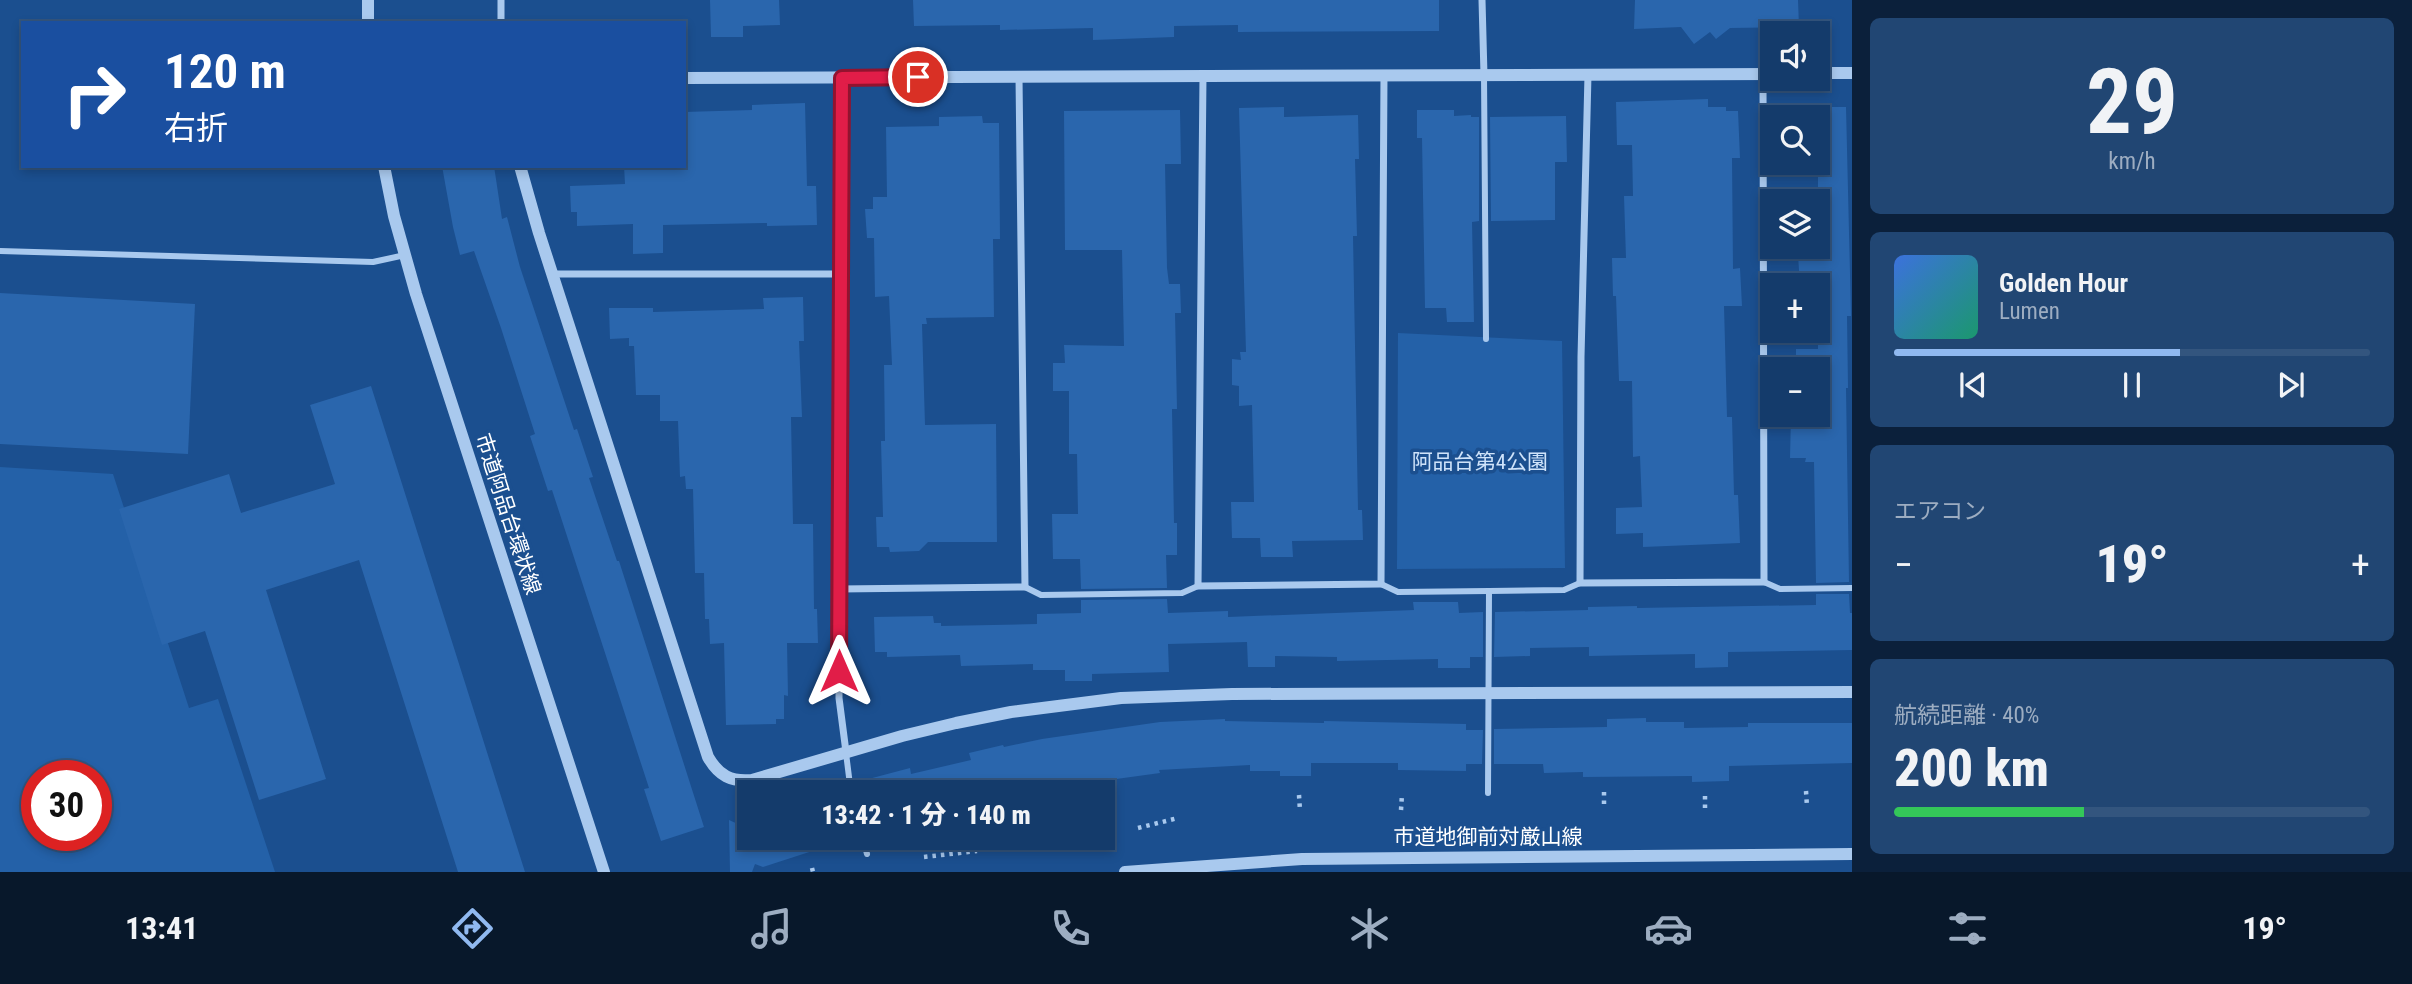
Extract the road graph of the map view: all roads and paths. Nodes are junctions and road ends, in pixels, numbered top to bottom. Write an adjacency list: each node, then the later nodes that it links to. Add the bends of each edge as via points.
1 (368, 0): 4 (street)
2 (501, 0): 5 (street)
3 (1482, 0): 10 (street)
4 (368, 21)
5 (501, 21)
6 (1852, 73): 8 (street)
7 (1760, 74): 11 (street)
8 (1830, 74)
9 (1384, 75): 10 (street); 12 (street); 26 (street)
10 (1484, 75): 11 (street); 23 (street)
11 (1588, 75): 25 (street)
12 (1203, 76): 13 (street); 27 (street)
13 (1018, 77): 15 (street); 28 (street)
14 (686, 78): 15 (street)
15 (842, 78): 22 (street)
16 (1768, 91): 24 (street)
17 (384, 168): 20 (street, 市道阿品台環状線)
18 (521, 168): 21 (street)
19 (0, 251): 20 (street, via 373,262)
20 (405, 255): 54 (street, 市道阿品台環状線)
21 (552, 274): 22 (street); 34 (street, via 715,769 738,782)
22 (841, 274): 30 (street)
23 (1486, 339)
24 (1764, 582): 25 (street); 29 (street, via 1780,589)
25 (1580, 583): 31 (street, via 1564,590)
26 (1381, 584): 27 (street); 31 (street, via 1398,592)
27 (1198, 586): 28 (street, via 1182,593 1041,595)
28 (1025, 587): 30 (street)
29 (1852, 588)
30 (839, 589): 34 (street, via 839,712)
31 (1489, 591): 33 (street)
32 (1852, 692): 33 (street)
33 (1488, 693): 34 (street, via 1121,698 1011,712); 39 (street)
34 (846, 752): 35 (street)
35 (849, 780)
36 (1604, 792): 43 (path)
37 (1705, 792): 44 (path)
38 (1807, 792): 42 (path)
39 (1488, 793)
40 (1402, 794): 45 (path)
41 (1299, 795): 46 (path)
42 (1807, 807)
43 (1604, 808)
44 (1705, 808)
45 (1402, 810)
46 (1300, 811)
47 (1178, 818): 48 (path)
48 (1138, 828)
49 (866, 850): 51 (street)
50 (976, 852): 53 (path)
51 (867, 854)
52 (1852, 854): 55 (street, 市道地御前対厳山線, via 1314,858)
53 (924, 857)
54 (604, 872)
55 (1125, 872)

